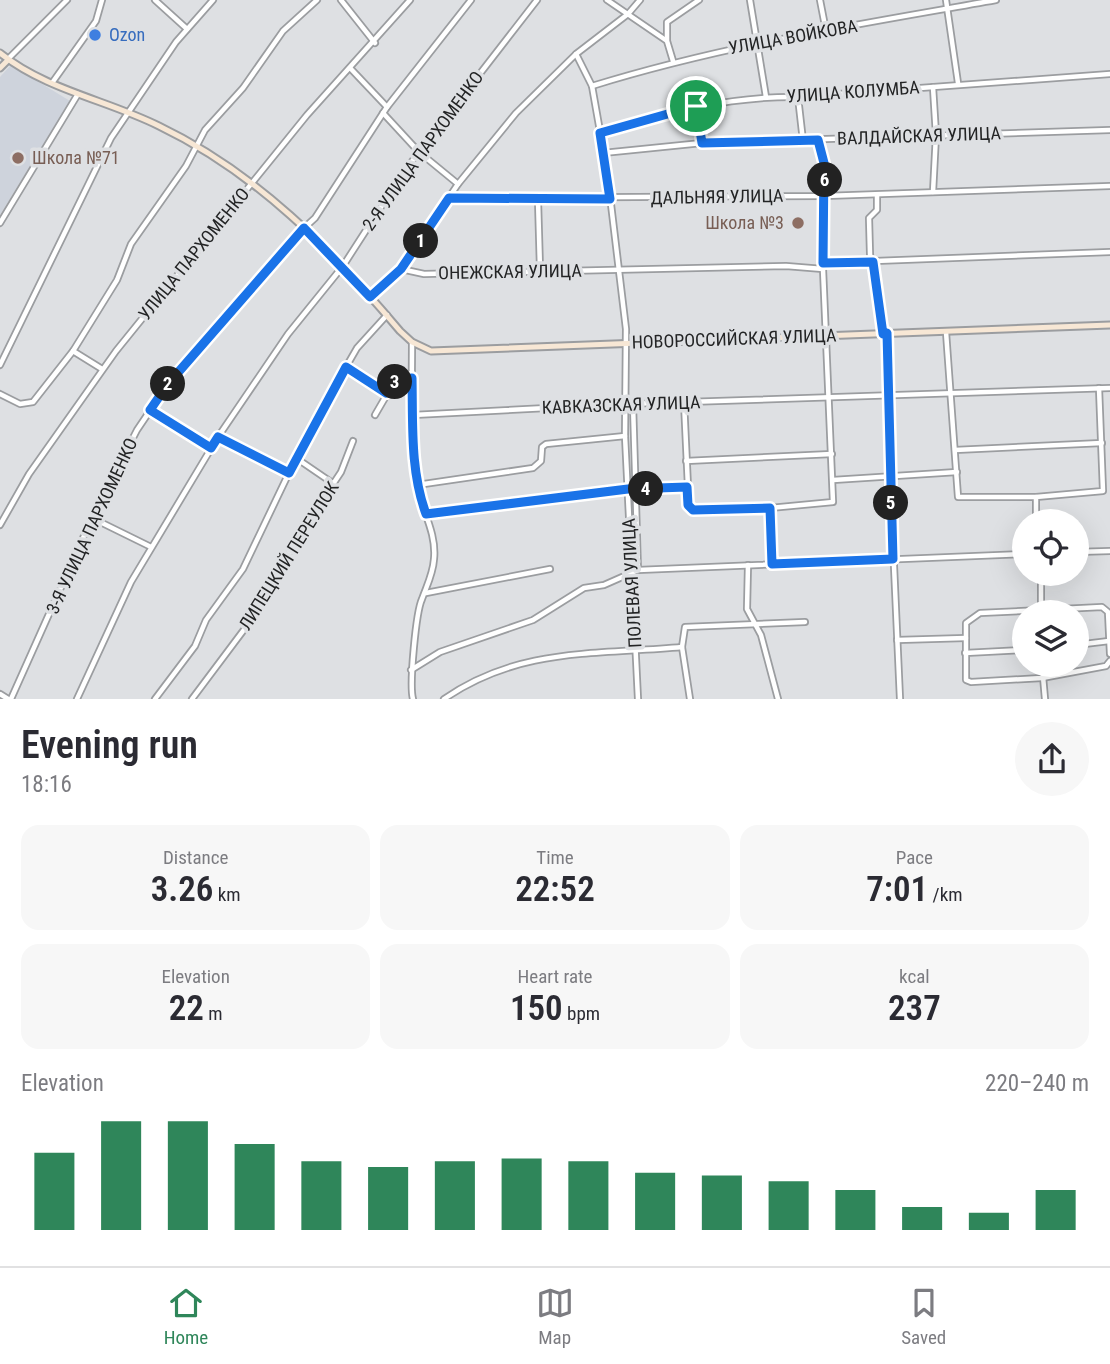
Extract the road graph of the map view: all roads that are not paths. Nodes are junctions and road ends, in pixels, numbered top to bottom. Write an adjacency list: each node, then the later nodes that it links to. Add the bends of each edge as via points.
1 (67, 0): 26 (street)
2 (102, 0): 31 (street, via 96,22)
3 (155, 0): 19 (street)
4 (213, 0): 19 (street)
5 (317, 0): 48 (street, via 284,31)
6 (341, 0): 23 (street)
7 (410, 0): 23 (street, УЛИЦА ПАРХОМЕНКО)
8 (471, 0): 39 (street, 3-Я УЛИЦА ПАРХОМЕНКО)
9 (537, 0): 49 (street, 2-Я УЛИЦА ПАРХОМЕНКО)
10 (607, 0): 18 (street)
11 (640, 0): 18 (street)
12 (699, 0): 21 (street, via 667,22)
13 (750, 0): 22 (street)
14 (820, 0): 20 (street)
15 (946, 0): 17 (street)
16 (996, 0): 17 (street, УЛИЦА ВОЙКОВА)
17 (947, 9): 20 (street, УЛИЦА ВОЙКОВА); 32 (street)
18 (628, 14): 21 (street); 25 (street)
19 (187, 29): 40 (street)
20 (826, 31): 22 (street, УЛИЦА ВОЙКОВА)
21 (667, 41): 27 (street)
22 (757, 42): 27 (street, УЛИЦА ВОЙКОВА); 36 (street)
23 (375, 43): 29 (street, УЛИЦА ПАРХОМЕНКО)
24 (0, 53): 26 (street)
25 (576, 54): 33 (street, ПОЛЕВАЯ УЛИЦА); 52 (street, via 516,113)
26 (8, 60): 28 (street); 31 (street)
27 (673, 61): 33 (street, УЛИЦА ВОЙКОВА)
28 (0, 68)
29 (351, 69): 39 (street); 51 (street, УЛИЦА ПАРХОМЕНКО)
30 (1110, 74): 32 (street, УЛИЦА КОЛУМБА)
31 (52, 83): 35 (street)
32 (958, 83): 34 (street, УЛИЦА КОЛУМБА)
33 (593, 86): 43 (street, ПОЛЕВАЯ УЛИЦА)
34 (933, 86): 37 (street, УЛИЦА КОЛУМБА); 44 (street)
35 (78, 94): 40 (street); 60 (street)
36 (766, 97): 37 (street, УЛИЦА КОЛУМБА); 38 (street, УЛИЦА КОЛУМБА)
37 (798, 97): 46 (street)
38 (696, 106): 43 (street, УЛИЦА КОЛУМБА); 47 (street)
39 (387, 107): 41 (street, 3-Я УЛИЦА ПАРХОМЕНКО)
40 (129, 113): 48 (street); 78 (street, via 111,138)
41 (383, 113): 49 (street); 61 (street, 3-Я УЛИЦА ПАРХОМЕНКО)
42 (1110, 130): 44 (street, ВАЛДАЙСКАЯ УЛИЦА)
43 (600, 133): 50 (street, ПОЛЕВАЯ УЛИЦА)
44 (936, 135): 45 (street, ВАЛДАЙСКАЯ УЛИЦА); 54 (street)
45 (818, 140): 46 (street, ВАЛДАЙСКАЯ УЛИЦА); 56 (street)
46 (803, 141): 47 (street, ВАЛДАЙСКАЯ УЛИЦА)
47 (702, 143): 50 (street, ВАЛДАЙСКАЯ УЛИЦА)
48 (197, 145): 51 (street); 79 (street, via 131,244 117,280)
49 (419, 152): 52 (street); 64 (street, 2-Я УЛИЦА ПАРХОМЕНКО)
50 (603, 153): 58 (street, ПОЛЕВАЯ УЛИЦА)
51 (252, 181): 61 (street); 82 (street, УЛИЦА ПАРХОМЕНКО)
52 (458, 184): 57 (street)
53 (1110, 186): 54 (street, ДАЛЬНЯЯ УЛИЦА)
54 (933, 192): 55 (street, ДАЛЬНЯЯ УЛИЦА)
55 (877, 195): 56 (street, ДАЛЬНЯЯ УЛИЦА); 63 (street, via 877,210 869,218)
56 (825, 196): 58 (street, ДАЛЬНЯЯ УЛИЦА); 65 (street)
57 (449, 198): 59 (street, ДАЛЬНЯЯ УЛИЦА); 66 (street)
58 (610, 199): 59 (street, ДАЛЬНЯЯ УЛИЦА); 68 (street, ПОЛЕВАЯ УЛИЦА)
59 (538, 200): 67 (street)
60 (0, 223)
61 (304, 228): 64 (street); 94 (street, 3-Я УЛИЦА ПАРХОМЕНКО)
62 (1110, 252): 63 (street, ОНЕЖСКАЯ УЛИЦА)
63 (873, 262): 65 (street, ОНЕЖСКАЯ УЛИЦА); 73 (street)
64 (343, 266): 69 (street); 98 (street, 2-Я УЛИЦА ПАРХОМЕНКО, via 288,334)
65 (823, 266): 68 (street, ОНЕЖСКАЯ УЛИЦА); 74 (street)
66 (401, 269): 67 (street, ОНЕЖСКАЯ УЛИЦА, via 424,274); 69 (street)
67 (540, 269): 68 (street, ОНЕЖСКАЯ УЛИЦА)
68 (620, 271): 76 (street, ПОЛЕВАЯ УЛИЦА)
69 (370, 297): 70 (street)
70 (387, 315): 75 (street); 81 (street)
71 (1110, 325): 72 (street, НОВОРОССИЙСКАЯ УЛИЦА)
72 (946, 332): 73 (street, НОВОРОССИЙСКАЯ УЛИЦА); 88 (street)
73 (885, 333): 74 (street, НОВОРОССИЙСКАЯ УЛИЦА); 89 (street)
74 (826, 336): 76 (street, НОВОРОССИЙСКАЯ УЛИЦА); 90 (street)
75 (412, 342): 76 (street, НОВОРОССИЙСКАЯ УЛИЦА, via 440,352); 83 (street)
76 (626, 343): 92 (street, ПОЛЕВАЯ УЛИЦА)
77 (0, 347): 78 (street)
78 (6, 350): 80 (street)
79 (73, 351): 82 (street); 87 (street, via 33,402 20,404)
80 (0, 365)
81 (346, 367): 86 (street); 104 (street)
82 (102, 369): 122 (street, УЛИЦА ПАРХОМЕНКО)
83 (412, 378): 86 (street, via 399,380); 96 (street)
84 (1099, 388): 85 (street); 88 (street); 100 (street)
85 (1110, 388)
86 (386, 393): 95 (street)
87 (0, 394)
88 (951, 394): 89 (street, КАВКАЗСКАЯ УЛИЦА); 102 (street)
89 (887, 396): 90 (street, КАВКАЗСКАЯ УЛИЦА); 110 (street)
90 (831, 398): 91 (street, КАВКАЗСКАЯ УЛИЦА); 103 (street)
91 (684, 402): 93 (street, КАВКАЗСКАЯ УЛИЦА); 105 (street)
92 (625, 404): 93 (street, КАВКАЗСКАЯ УЛИЦА); 96 (street, КАВКАЗСКАЯ УЛИЦА); 97 (street, ПОЛЕВАЯ УЛИЦА)
93 (633, 404): 116 (street)
94 (150, 410): 101 (street); 121 (street, 3-Я УЛИЦА ПАРХОМЕНКО)
95 (375, 415)
96 (412, 415): 113 (street)
97 (625, 436): 113 (street, via 546,444 541,461 533,468); 115 (street, ПОЛЕВАЯ УЛИЦА)
98 (218, 437): 101 (street, 2-Я УЛИЦА ПАРХОМЕНКО); 109 (street)
99 (353, 441): 112 (street, ЛИПЕЦКИЙ ПЕРЕУЛОК, via 348,461)
100 (1102, 443): 102 (street); 106 (street)
101 (211, 448): 123 (street, 2-Я УЛИЦА ПАРХОМЕНКО)
102 (955, 450): 108 (street)
103 (832, 454): 105 (street); 111 (street)
104 (296, 458): 109 (street); 112 (street)
105 (686, 461): 114 (street)
106 (1103, 468): 107 (street); 117 (street, via 1103,491)
107 (1110, 468)
108 (957, 472): 110 (street); 117 (street, via 958,497)
109 (289, 473): 154 (street, via 243,569)
110 (890, 477): 111 (street); 127 (street)
111 (833, 481): 118 (street, via 828,504)
112 (334, 484): 155 (street, ЛИПЕЦКИЙ ПЕРЕУЛОК, via 246,627)
113 (417, 485): 120 (street)
114 (687, 487): 116 (street); 118 (street, via 688,505 693,510)
115 (628, 489): 116 (street); 120 (street); 132 (street, ПОЛЕВАЯ УЛИЦА)
116 (635, 489): 131 (street)
117 (1036, 497): 119 (street)
118 (770, 508): 128 (street)
119 (1036, 509)
120 (426, 514): 133 (street, via 435,557)
121 (92, 518): 123 (street); 152 (street, 3-Я УЛИЦА ПАРХОМЕНКО)
122 (1, 522)
123 (151, 547): 153 (street, 2-Я УЛИЦА ПАРХОМЕНКО)
124 (1110, 551): 125 (street)
125 (1089, 552)
126 (1012, 554): 127 (street)
127 (893, 559): 128 (street); 140 (street)
128 (772, 564): 129 (street)
129 (748, 565): 131 (street); 136 (street, via 747,609)
130 (550, 569): 133 (street)
131 (638, 570): 132 (street)
132 (632, 573): 144 (street, ПОЛЕВАЯ УЛИЦА); 149 (street, via 584,588 533,620 440,652)
133 (425, 593): 149 (street)
134 (1089, 608): 138 (street, via 1102,607 1108,612)
135 (1012, 612): 139 (street, via 971,617)
136 (752, 622): 137 (street); 143 (street, via 685,627); 160 (street, via 761,635)
137 (806, 622)
138 (1109, 629): 141 (street)
139 (966, 638): 140 (street); 146 (street)
140 (897, 640): 161 (street)
141 (1109, 641): 142 (street); 147 (street)
142 (1089, 643)
143 (682, 647): 144 (street); 159 (street)
144 (635, 651): 157 (street, via 556,656 516,664 478,677); 158 (street, ПОЛЕВАЯ УЛИЦА)
145 (1012, 651): 146 (street)
146 (965, 653): 150 (street, via 966,680 971,682)
147 (1110, 654)
148 (1110, 661): 150 (street, via 1106,666)
149 (411, 670): 156 (street)
150 (1042, 678): 162 (street)
151 (0, 694): 152 (street)
152 (10, 699)
153 (76, 699)
154 (155, 699)
155 (192, 699)
156 (413, 699)
157 (444, 699)
158 (638, 699)
159 (690, 699)
160 (778, 699)
161 (900, 699)
162 (1045, 699)

